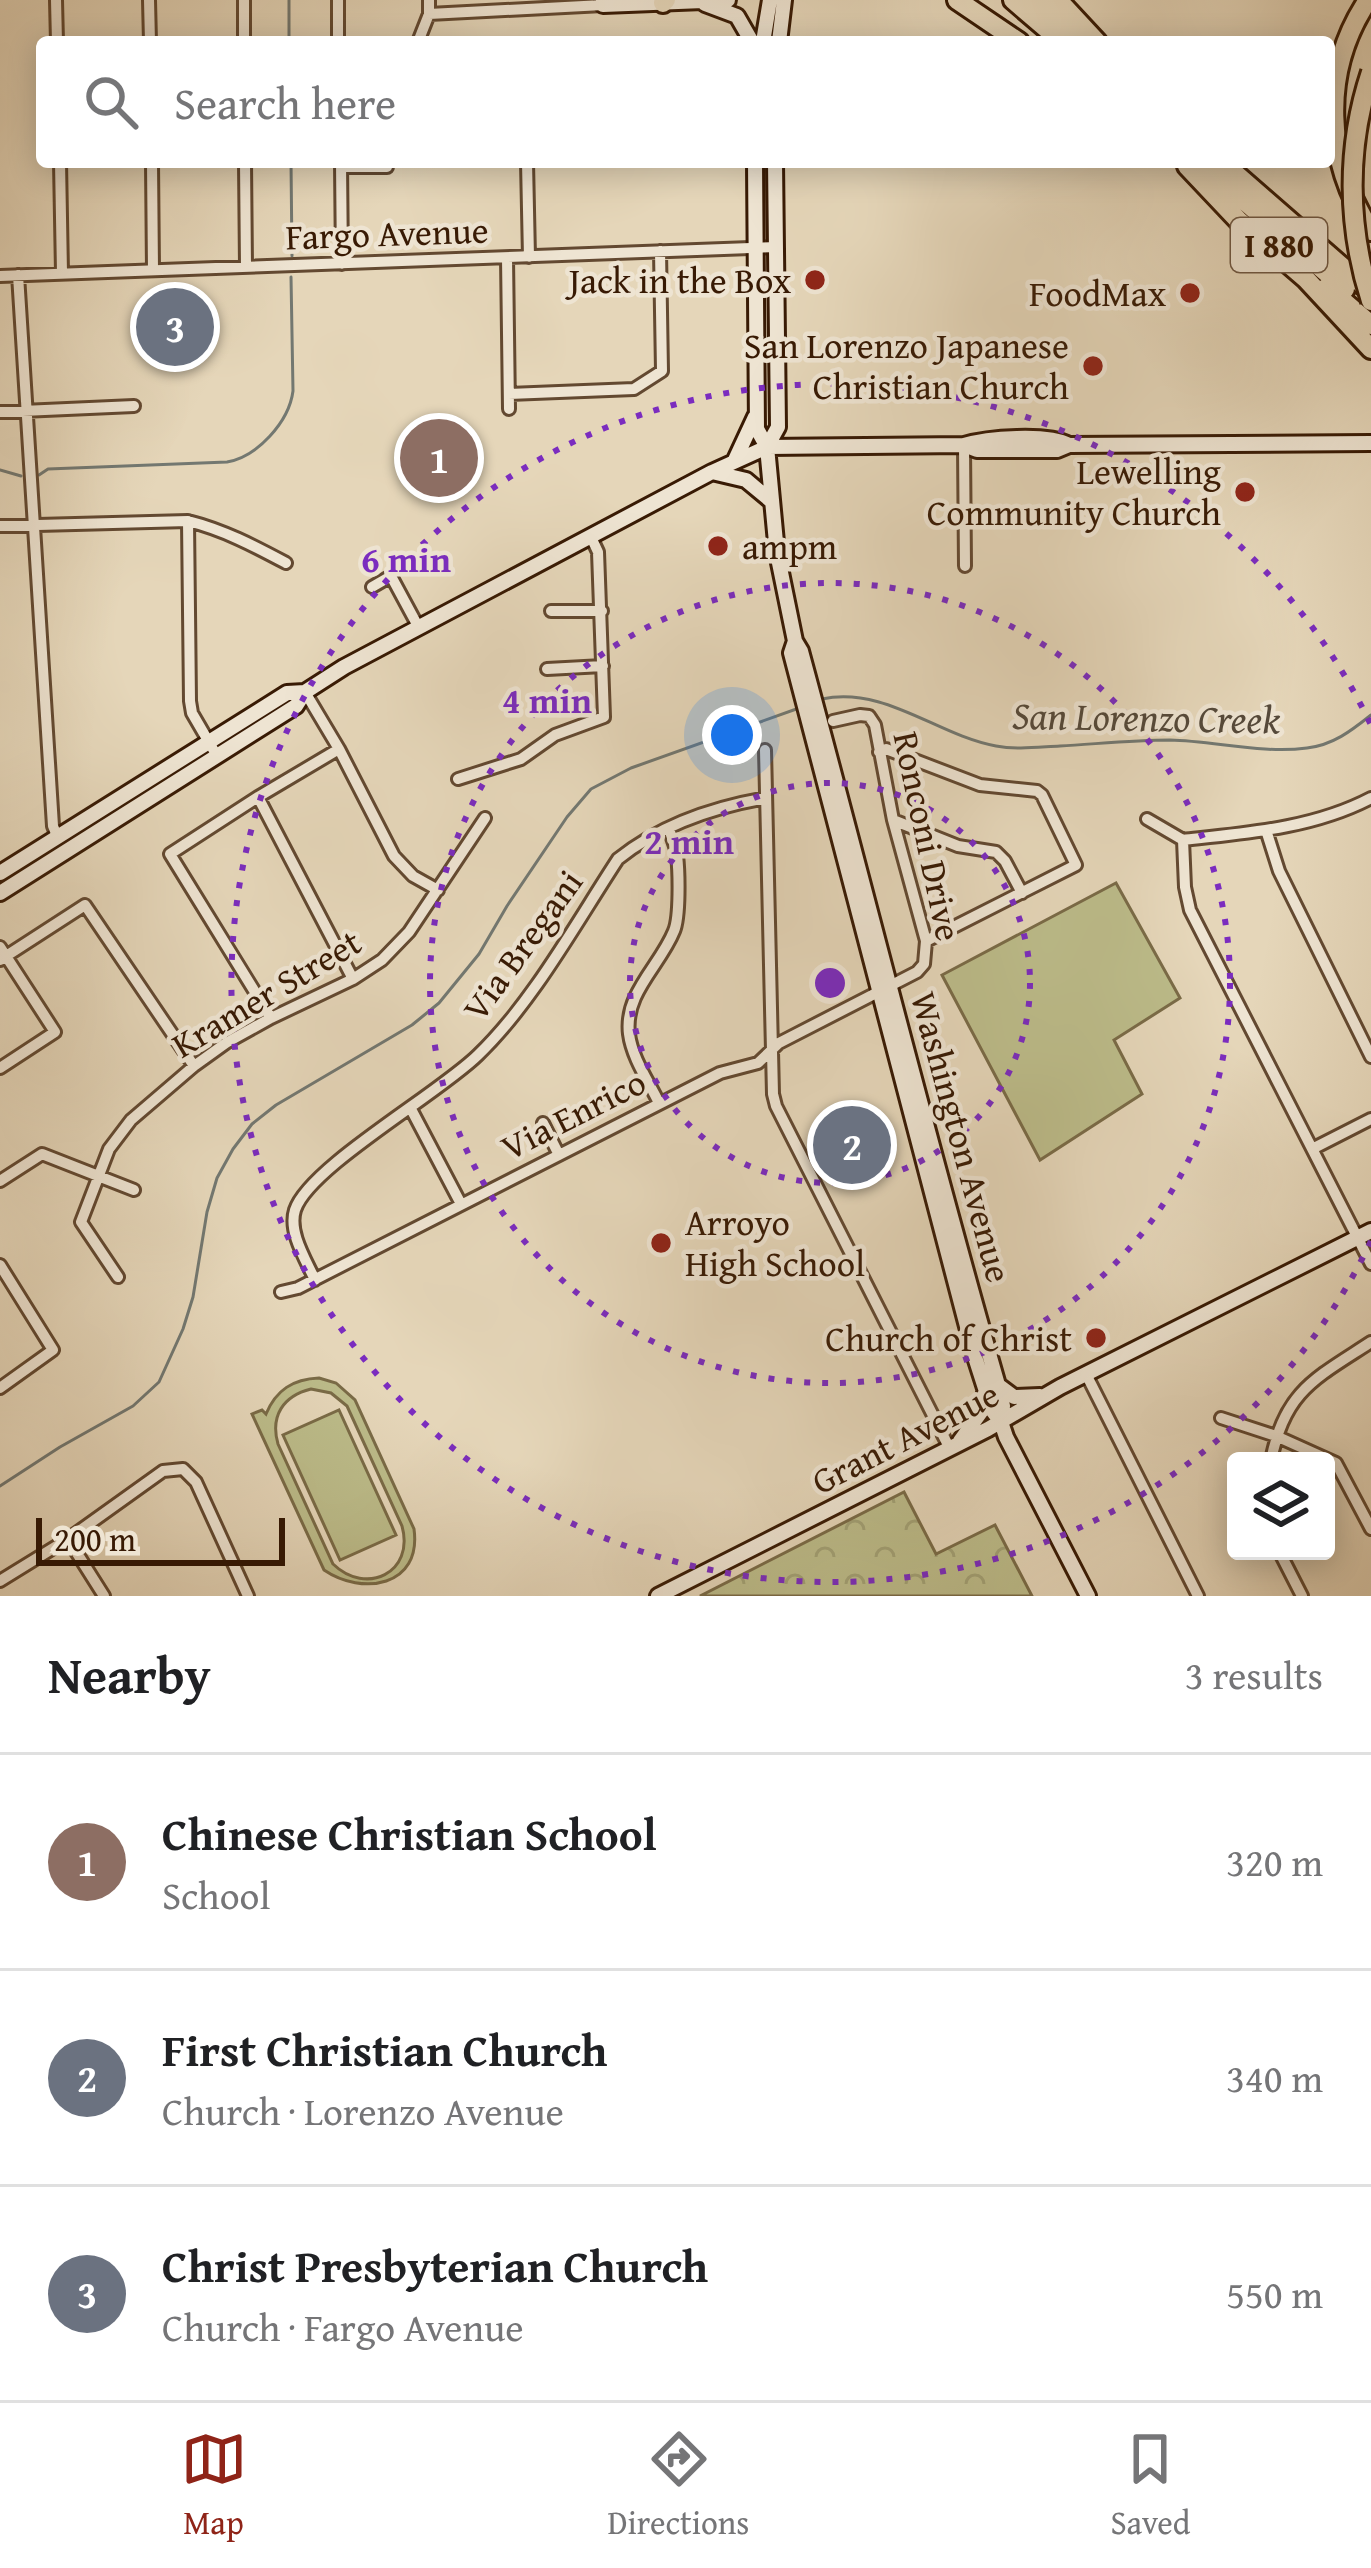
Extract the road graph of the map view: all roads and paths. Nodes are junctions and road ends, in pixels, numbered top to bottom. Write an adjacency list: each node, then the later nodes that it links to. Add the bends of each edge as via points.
1 (56, 0): 19 (street)
2 (149, 0): 20 (street)
3 (244, 0): 21 (street)
4 (338, 0): 22 (street)
5 (728, 0): 15 (main road)
6 (770, 0): 25 (main road)
7 (784, 0): 26 (main road)
8 (957, 0): 27 (highway)
9 (998, 0): 28 (highway)
10 (1013, 0): 29 (highway)
11 (1036, 0): 30 (highway)
12 (1058, 0): 31 (highway)
13 (1368, 0): 33 (highway, via 1340,59)
14 (664, 1): 15 (main road); 16 (main road)
15 (700, 2): 24 (main road, via 737,16)
16 (603, 3): 17 (street)
17 (515, 4): 18 (street)
18 (429, 7): 23 (street)
19 (57, 36)
20 (149, 36)
21 (244, 36)
22 (338, 36)
23 (420, 36)
24 (749, 36)
25 (764, 36)
26 (780, 36)
27 (1010, 36)
28 (1039, 36)
29 (1055, 36)
30 (1077, 36)
31 (1091, 36)
32 (1371, 72): 61 (highway, bridge, via 1352,188)
33 (1335, 97)
34 (1335, 127): 47 (highway, via 1340,165)
35 (60, 168): 57 (street)
36 (152, 168): 55 (street)
37 (245, 168): 54 (street)
38 (341, 168): 53 (street)
39 (527, 168): 51 (street)
40 (755, 168): 48 (main road, Washington Avenue)
41 (775, 168): 49 (main road, Washington Avenue)
42 (1194, 168): 64 (highway)
43 (1196, 168): 62 (highway, I 880)
44 (1196, 168): 63 (highway, I 880)
45 (1229, 168): 46 (highway, I 880)
46 (1248, 184): 56 (highway); 60 (highway, I 880)
47 (1371, 231)
48 (755, 247): 49 (street, Fargo Avenue); 50 (street, Fargo Avenue); 70 (main road, Washington Avenue)
49 (777, 247): 73 (main road, Washington Avenue, via 778,427)
50 (660, 251): 51 (street, Fargo Avenue); 65 (street, via 662,371 634,389)
51 (530, 257): 52 (street, Fargo Avenue)
52 (507, 258): 53 (street, Fargo Avenue); 65 (street)
53 (342, 264): 54 (street, Fargo Avenue)
54 (246, 267): 55 (street, Fargo Avenue)
55 (154, 270): 57 (street, Fargo Avenue)
56 (1371, 272)
57 (62, 273): 58 (street, Fargo Avenue)
58 (18, 275): 59 (street, Fargo Avenue); 68 (street)
59 (0, 276)
60 (1371, 292)
61 (1371, 301)
62 (1371, 311)
63 (1371, 325)
64 (1371, 349)
65 (509, 394): 67 (street)
66 (134, 406): 68 (street)
67 (509, 409)
68 (26, 410): 69 (street); 78 (street)
69 (0, 412)
70 (757, 413): 73 (main road, Washington Avenue); 74 (main road)
71 (1371, 443): 72 (main road)
72 (964, 446): 73 (main road); 82 (street)
73 (767, 447): 74 (main road); 76 (main road, Washington Avenue)
74 (735, 460): 75 (main road)
75 (712, 472): 76 (main road, via 746,480); 80 (main road)
76 (770, 500): 90 (main road, Washington Avenue, via 796,641 790,653)
77 (188, 521): 78 (street); 81 (street); 92 (street, via 190,701)
78 (33, 525): 79 (street); 104 (street)
79 (0, 526)
80 (591, 537): 85 (street); 86 (main road)
81 (286, 563)
82 (965, 566)
83 (372, 586): 86 (street, via 391,576)
84 (550, 611): 85 (street)
85 (602, 611): 87 (street)
86 (418, 628): 89 (main road)
87 (602, 666): 88 (street); 95 (street, via 604,717 555,735 521,759)
88 (547, 669)
89 (305, 692): 91 (street); 92 (main road, via 296,706)
90 (820, 718): 94 (street, Ronconi Drive, via 869,716); 114 (main road, Washington Avenue)
91 (339, 748): 96 (street); 108 (street, via 394,856)
92 (213, 749): 104 (main road); 106 (main road)
93 (765, 750): 97 (street)
94 (879, 752): 101 (street, Ronconi Drive); 110 (street, via 980,785 1042,795 1076,865)
95 (458, 779)
96 (258, 796): 113 (street); 115 (street, via 170,854)
97 (766, 798): 102 (street, Via Bregani); 116 (street)
98 (1371, 798): 103 (street, via 1341,814)
99 (485, 818): 108 (street, Kramer Street)
100 (1148, 819): 105 (street)
101 (893, 820): 110 (street, via 996,852); 111 (street, Ronconi Drive)
102 (669, 828): 120 (street, via 677,854 676,927 638,989 628,1029); 121 (street, Via Bregani, via 619,859 518,1010)
103 (1266, 830): 105 (street); 117 (street)
104 (57, 836): 106 (main road); 107 (main road)
105 (1183, 840): 124 (street, via 1190,910)
106 (56, 857): 109 (main road)
107 (0, 873)
108 (438, 890): 113 (street, Kramer Street, via 410,932)
109 (0, 893)
110 (1022, 893): 111 (street)
111 (926, 941): 114 (street, Ronconi Drive, via 924,965)
112 (2, 954): 118 (street, via 85,905); 119 (street, via 55,1032)
113 (353, 979): 115 (street, Kramer Street)
114 (884, 989): 116 (street, Via Enrico); 138 (main road, Washington Avenue)
115 (271, 1018): 118 (street, Kramer Street)
116 (772, 1053): 120 (street, Via Enrico); 144 (street, via 776,1106)
117 (1371, 1057)
118 (194, 1066): 126 (street, Kramer Street, via 131,1120)
119 (0, 1068)
120 (659, 1103): 125 (street, Via Enrico)
121 (411, 1109): 129 (street); 134 (street, Via Bregani, via 319,1176 294,1212)
122 (1371, 1119): 124 (street)
123 (543, 1123): 125 (street)
124 (1314, 1148): 130 (street)
125 (560, 1155): 129 (street, Via Enrico)
126 (100, 1177): 127 (street, via 42,1154); 128 (street); 133 (street, Kramer Street, via 81,1222)
127 (0, 1181)
128 (134, 1190)
129 (460, 1204): 134 (street, Via Enrico)
130 (1365, 1234): 131 (street); 137 (main road, Grant Avenue)
131 (1371, 1264)
132 (0, 1265): 139 (street, via 53,1350)
133 (118, 1277)
134 (315, 1280): 135 (street, Via Enrico)
135 (281, 1292)
136 (1371, 1342): 143 (street, via 1313,1380)
137 (1087, 1376): 140 (main road, Grant Avenue); 154 (street)
138 (992, 1386): 140 (main road, via 1014,1397); 142 (main road, Washington Avenue); 144 (main road)
139 (0, 1388)
140 (1046, 1396): 142 (main road, Grant Avenue)
141 (1221, 1418): 143 (street)
142 (1001, 1422): 144 (main road, Grant Avenue); 153 (main road, Washington Avenue)
143 (1276, 1436): 145 (street); 146 (street, via 1336,1463)
144 (953, 1448): 150 (main road, Grant Avenue)
145 (1273, 1452)
146 (1371, 1529)
147 (68, 1539): 149 (street); 151 (street); 152 (street, via 163,1471 182,1469 196,1482)
148 (1284, 1560): 155 (street)
149 (0, 1581)
150 (662, 1595)
151 (104, 1596)
152 (248, 1596)
153 (1088, 1596)
154 (1198, 1596)
155 (1302, 1596)

